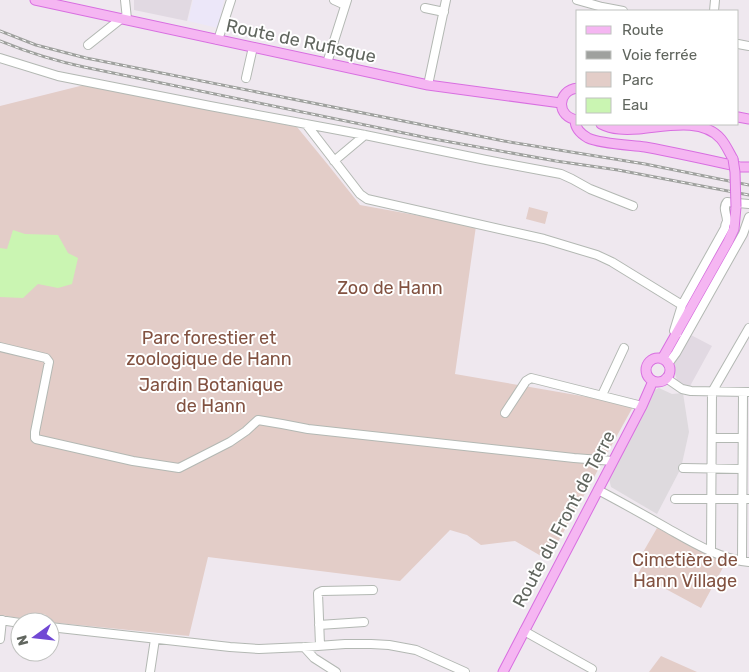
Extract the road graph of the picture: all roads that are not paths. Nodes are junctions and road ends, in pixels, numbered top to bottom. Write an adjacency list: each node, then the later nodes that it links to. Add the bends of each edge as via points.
1 (36, 0): 11 (main road, Route de Rufisque)
2 (125, 0): 11 (street)
3 (231, 0): 12 (street)
4 (334, 0): 7 (street)
5 (446, 0): 10 (street)
6 (578, 0): 9 (street)
7 (346, 3): 16 (street)
8 (424, 8): 10 (street)
9 (618, 10)
10 (444, 12): 18 (street)
11 (125, 19): 12 (main road, Route de Rufisque); 13 (street)
12 (218, 40): 14 (main road, Route de Rufisque)
13 (88, 45)
14 (253, 47): 16 (main road, Route de Rufisque); 17 (street)
15 (0, 58): 22 (street, via 58,76)
16 (327, 63): 18 (main road, Route de Rufisque)
17 (246, 78)
18 (428, 86): 20 (main road, Route de Rufisque)
19 (576, 88): 20 (main road, via 566,93)
20 (561, 103): 21 (main road, via 566,116)
21 (576, 120): 28 (main road, via 575,125 580,132 596,141)
22 (306, 124): 26 (street); 27 (street)
23 (604, 125): 24 (main road, Route du Front de Terre, bridge, via 618,130)
24 (695, 125)
25 (695, 125): 35 (main road, Route du Front de Terre, bridge, via 713,131 733,159 736,208 734,229 728,242)
26 (365, 135): 27 (street); 30 (street, via 561,174)
27 (334, 161): 33 (street, via 367,199 597,254)
28 (749, 167)
29 (749, 204): 33 (street, via 725,204 725,228)
30 (633, 206)
31 (749, 217): 32 (street)
32 (746, 236): 38 (street)
33 (682, 305): 35 (street, via 674,331)
34 (749, 328): 42 (street)
35 (677, 334): 38 (main road, Route du Front de Terre)
36 (0, 346): 49 (street, via 46,358 49,362 34,432 36,439 134,461 179,468 230,442 258,420 308,430)
37 (624, 348): 44 (street)
38 (672, 351): 39 (main road, Route du Front de Terre)
39 (665, 362): 40 (main road, Route du Front de Terre, via 669,371); 41 (main road, Route du Front de Terre, via 653,359 647,365 647,374)
40 (666, 378): 41 (main road); 42 (street, via 682,389)
41 (653, 381): 45 (main road, Route du Front de Terre)
42 (712, 392): 43 (street); 47 (street)
43 (747, 392): 48 (street)
44 (602, 395): 45 (street); 46 (street, via 532,378 526,381)
45 (642, 406): 49 (main road, Route du Front de Terre)
46 (505, 414)
47 (712, 438): 48 (street); 51 (street)
48 (742, 438): 52 (street)
49 (613, 461): 53 (main road, Route du Front de Terre)
50 (683, 468): 51 (street)
51 (712, 468): 52 (street); 55 (street)
52 (742, 469): 56 (street)
53 (598, 490): 57 (street); 64 (main road, Route du Front de Terre)
54 (674, 499): 55 (street)
55 (712, 499): 56 (street); 57 (street)
56 (745, 499): 58 (street)
57 (711, 551): 58 (street)
58 (745, 562)
59 (373, 590): 62 (street, via 318,593)
60 (1, 620): 65 (street)
61 (364, 622): 62 (street)
62 (319, 625): 67 (street)
63 (60, 628): 66 (street)
64 (524, 631): 69 (street); 73 (main road, Route du Front de Terre)
65 (0, 639)
66 (154, 639): 68 (street, via 240,648); 70 (street)
67 (320, 645): 68 (street); 72 (street, via 371,644 416,650)
68 (304, 647): 71 (street)
69 (592, 669)
70 (150, 672)
71 (335, 672)
72 (465, 672)
73 (503, 672)

